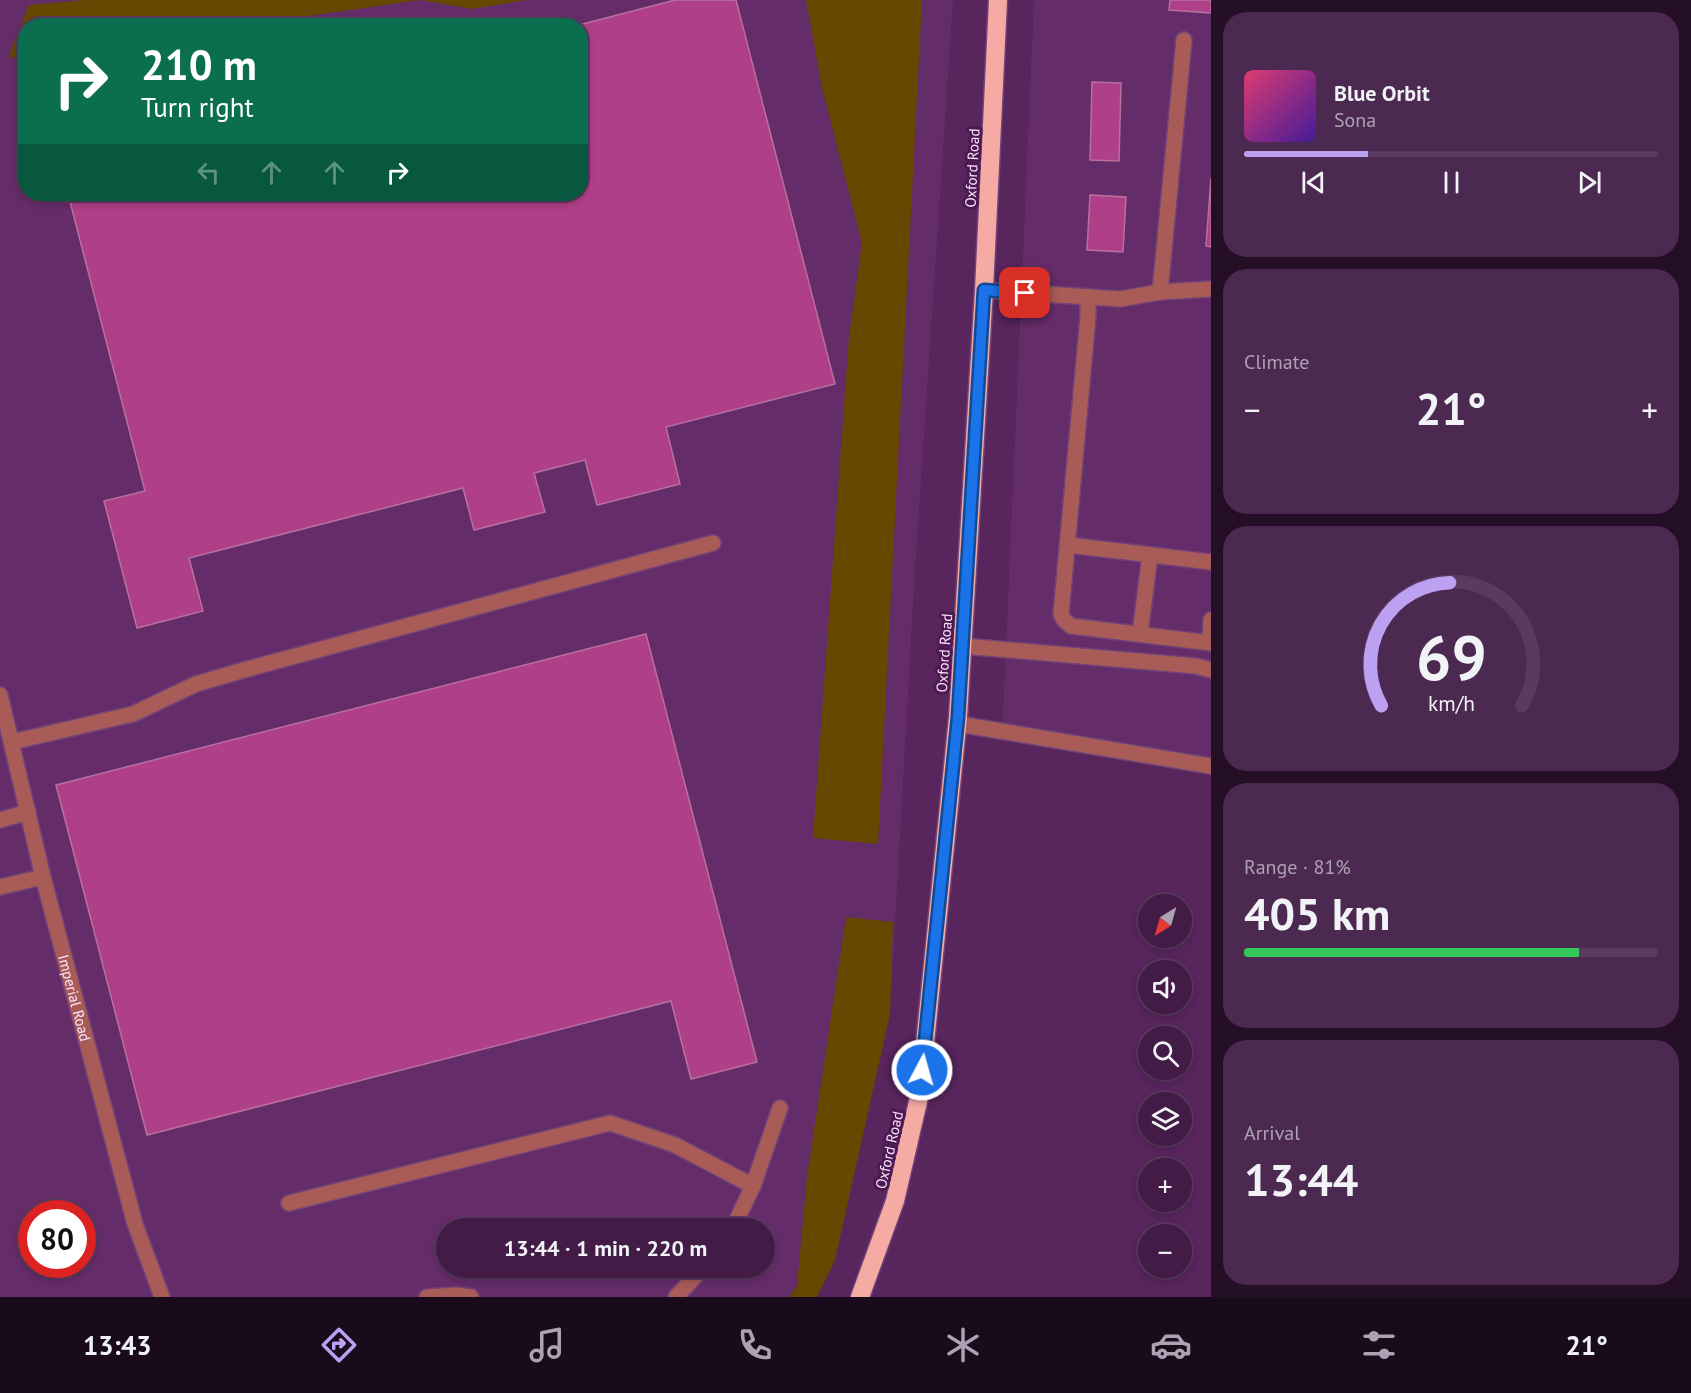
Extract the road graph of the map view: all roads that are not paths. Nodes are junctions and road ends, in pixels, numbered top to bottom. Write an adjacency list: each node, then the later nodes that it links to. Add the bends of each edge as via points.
1 (998, 0): 3 (highway, Oxford Road)
2 (1184, 40): 5 (lane)
3 (984, 290): 6 (lane); 14 (highway, Oxford Road)
4 (1211, 290): 5 (lane)
5 (1160, 292): 6 (lane, via 1120,299)
6 (1088, 297): 8 (lane)
7 (713, 543): 19 (lane, via 196,684 133,714)
8 (1068, 545): 9 (lane); 12 (lane, via 1061,614 1064,621 1071,626)
9 (1150, 555): 10 (lane); 12 (lane)
10 (1211, 562)
11 (1211, 620): 13 (lane)
12 (1139, 634): 13 (lane); 15 (lane)
13 (1210, 642)
14 (963, 646): 15 (lane); 18 (highway, Oxford Road)
15 (1135, 661): 16 (lane)
16 (1211, 670)
17 (0, 695): 19 (lane, Imperial Road)
18 (958, 724): 20 (lane); 34 (highway, Oxford Road, via 920,1094 895,1201)
19 (12, 742): 21 (lane, Imperial Road)
20 (1211, 765)
21 (28, 812): 22 (lane); 23 (lane, Imperial Road)
22 (0, 820)
23 (43, 877): 24 (lane); 30 (lane, Imperial Road, via 135,1224)
24 (0, 887)
25 (780, 1108): 26 (lane)
26 (753, 1186): 27 (lane, via 675,1145 610,1123); 28 (lane)
27 (289, 1203)
28 (738, 1218)
29 (694, 1278): 33 (lane)
30 (162, 1297)
31 (427, 1297): 32 (lane)
32 (471, 1297)
33 (676, 1297)
34 (860, 1297)

